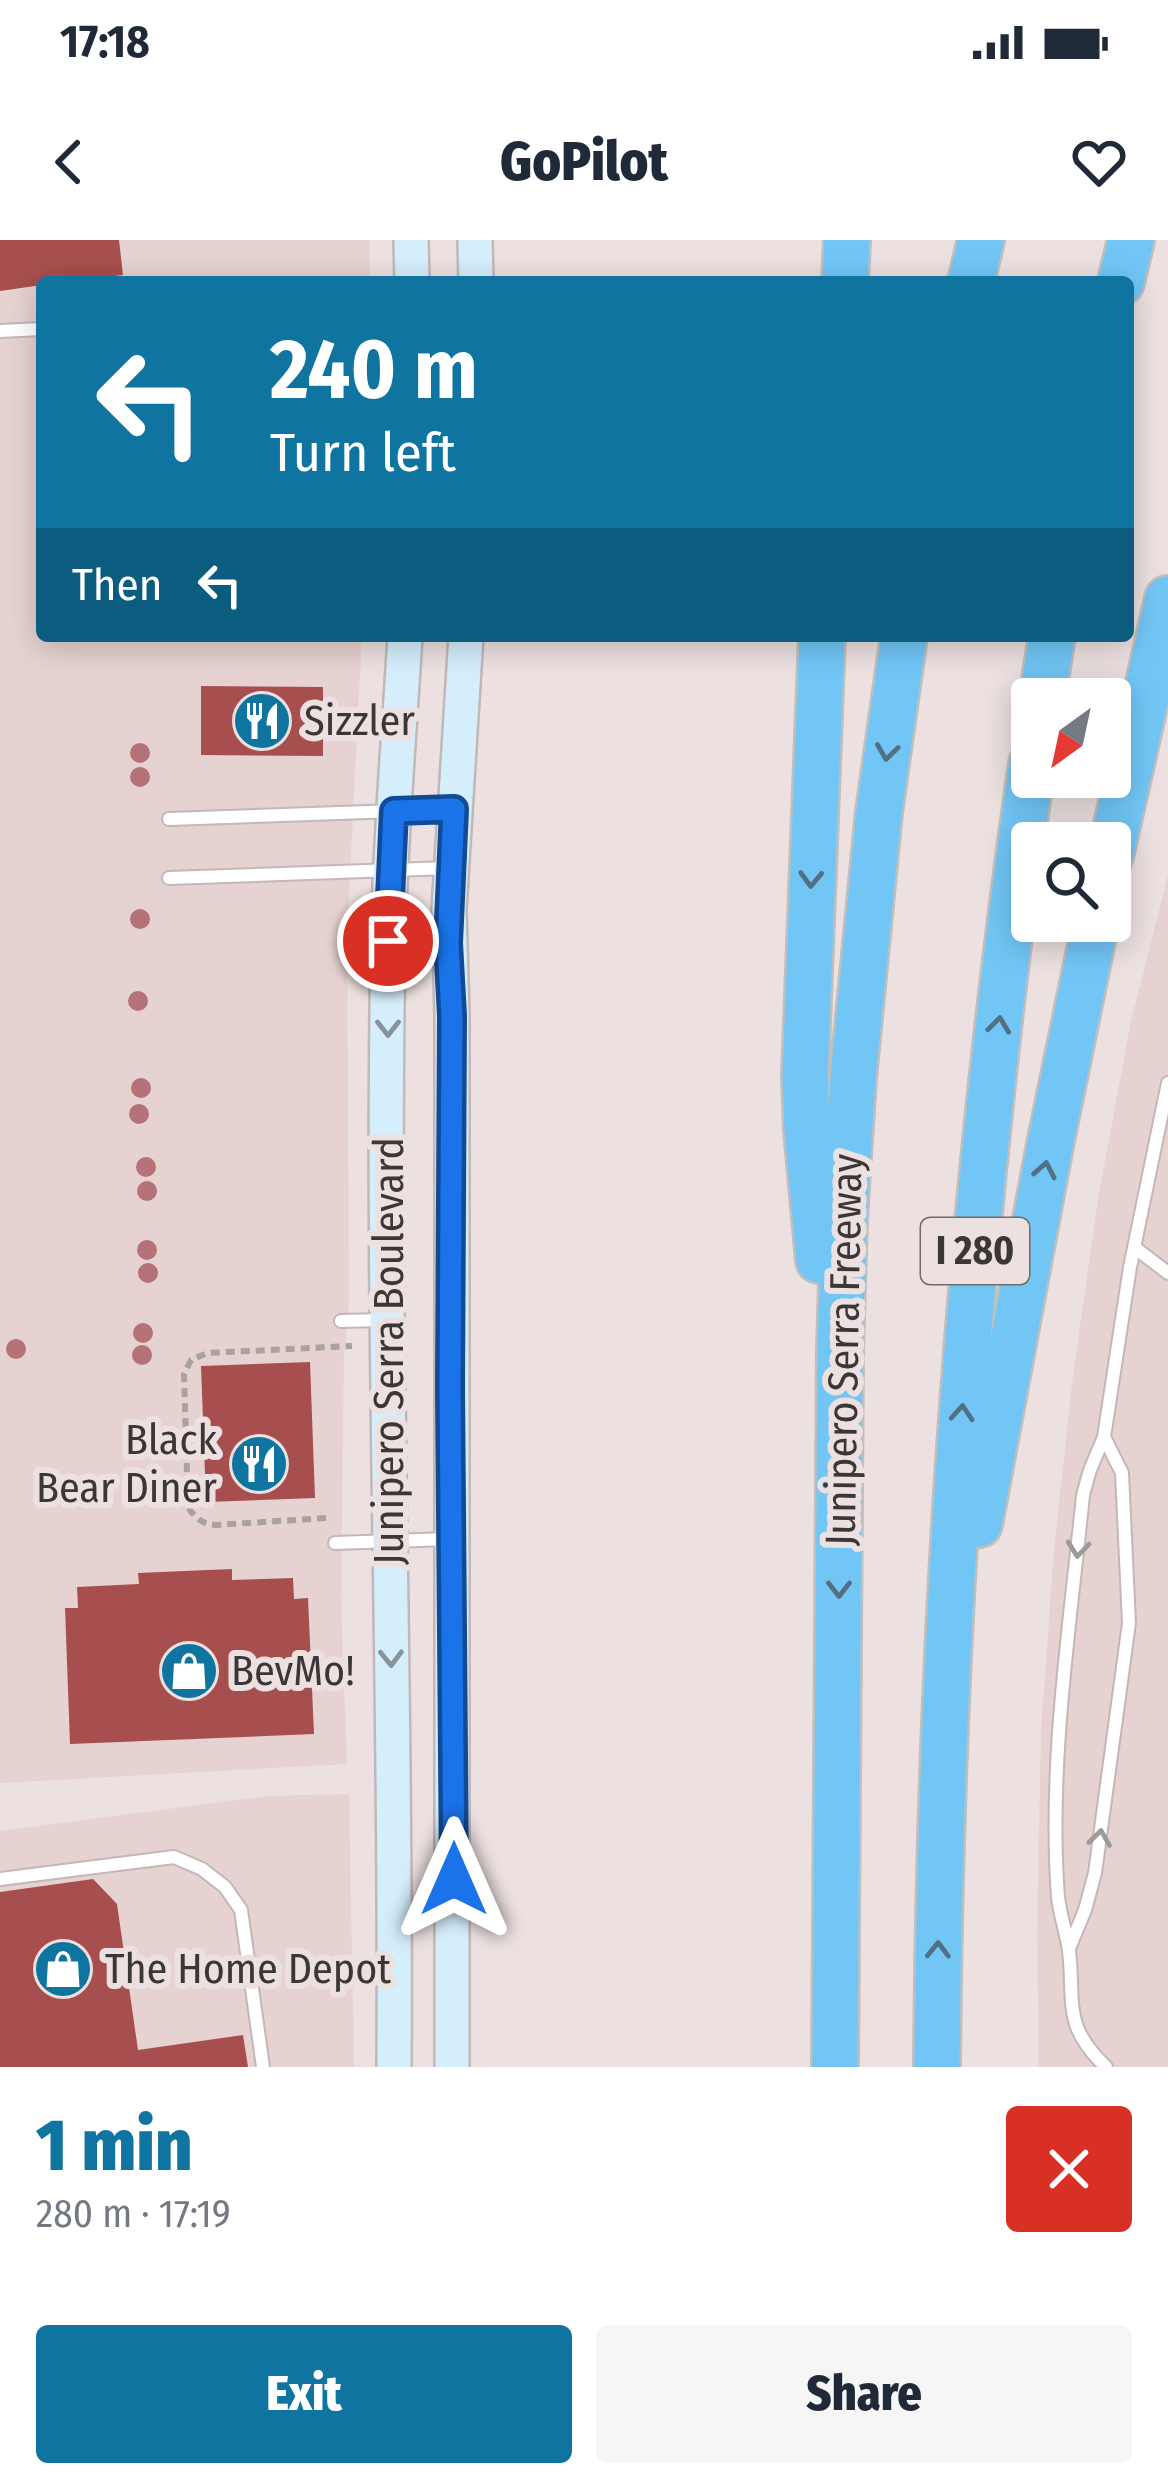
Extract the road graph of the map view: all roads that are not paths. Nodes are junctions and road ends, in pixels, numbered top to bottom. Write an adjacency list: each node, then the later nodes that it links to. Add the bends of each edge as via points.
1 (411, 240): 7 (main road)
2 (475, 240): 8 (main road)
3 (823, 240): 9 (highway)
4 (847, 240): 10 (highway)
5 (981, 240): 11 (highway)
6 (1131, 240): 12 (highway)
7 (412, 276)
8 (476, 276)
9 (823, 276)
10 (845, 276)
11 (972, 276)
12 (1122, 276)
13 (36, 329): 14 (lane)
14 (0, 332)
15 (1168, 599): 26 (highway)
16 (405, 642): 24 (main road, Junipero Serra Boulevard)
17 (466, 642): 23 (main road, Junipero Serra Boulevard)
18 (822, 642): 37 (highway, one-way to 37, via 807,1129)
19 (903, 642): 37 (highway, Junipero Serra Freeway, one-way to 37, via 854,1078)
20 (1051, 642): 21 (highway)
21 (1045, 678)
22 (1028, 798): 41 (highway, I 280, one-way to 22, via 976,1246)
23 (454, 809): 24 (lane); 27 (main road, Junipero Serra Boulevard)
24 (394, 811): 25 (lane); 28 (main road, Junipero Serra Boulevard)
25 (169, 819)
26 (1118, 822)
27 (451, 868): 28 (lane); 38 (main road, Junipero Serra Boulevard)
28 (391, 869): 29 (lane); 34 (main road, Junipero Serra Boulevard, one-way to 34)
29 (169, 878)
30 (1092, 942): 41 (highway, one-way to 30)
31 (1168, 1083): 32 (lane)
32 (1134, 1247): 33 (lane); 36 (lane)
33 (1168, 1273)
34 (389, 1320): 35 (lane); 39 (main road, Junipero Serra Boulevard)
35 (341, 1321)
36 (1105, 1436): 43 (lane, one-way to 43, via 1083,1495 1063,1678 1057,1866); 43 (lane, one-way to 36, via 1095,1873 1129,1623 1123,1473)
37 (839, 1472): 47 (highway, Junipero Serra Freeway, one-way to 47)
38 (452, 1539): 39 (lane); 46 (main road, Junipero Serra Boulevard)
39 (389, 1541): 40 (lane); 45 (main road, Junipero Serra Boulevard, one-way to 45)
40 (335, 1544)
41 (944, 1740): 48 (highway, I 280, one-way to 41)
42 (0, 1879): 44 (lane, via 174,1857 202,1869 241,1910)
43 (1069, 1950): 49 (lane, via 1072,2013)
44 (263, 2067)
45 (394, 2067)
46 (452, 2067)
47 (836, 2067)
48 (937, 2067)
49 (1106, 2067)

